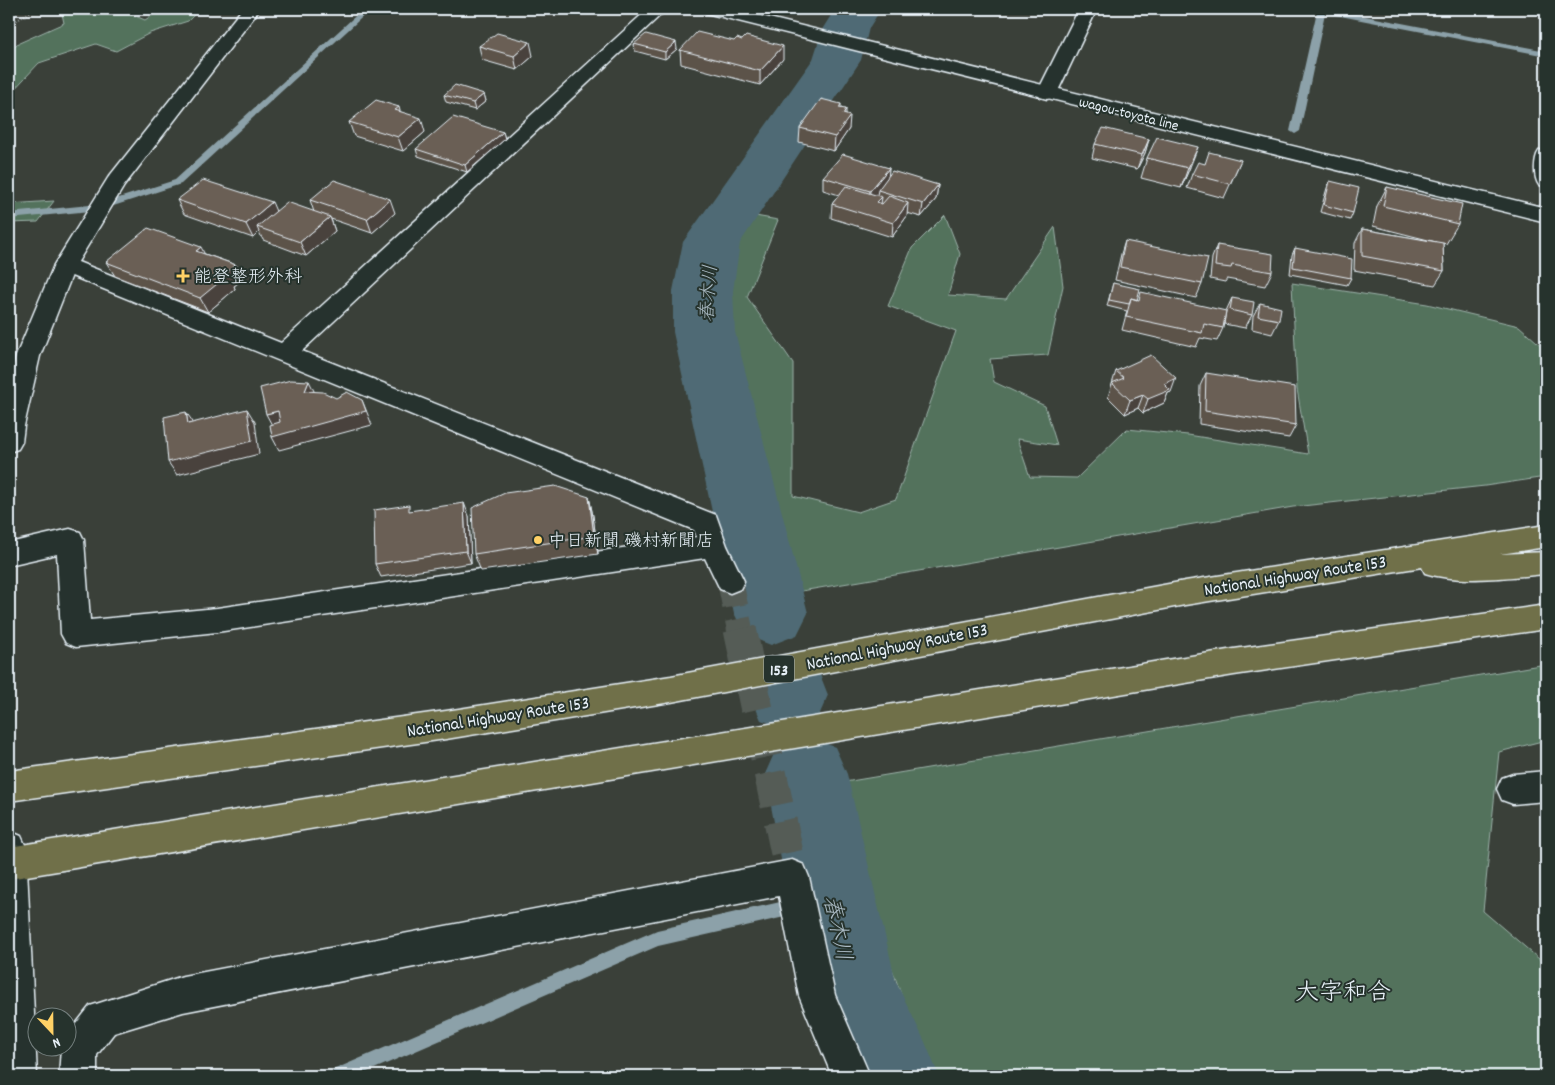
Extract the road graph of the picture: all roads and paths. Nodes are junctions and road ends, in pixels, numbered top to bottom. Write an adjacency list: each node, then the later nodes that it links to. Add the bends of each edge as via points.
1 (13, 9): 7 (path)
2 (36, 9): 8 (path)
3 (251, 9): 13 (street, via 115,183)
4 (658, 9): 14 (street)
5 (712, 9): 9 (street, wagou-toyota line)
6 (1088, 9): 9 (street)
7 (9, 10)
8 (9, 25)
9 (1047, 93): 12 (street, wagou-toyota line)
10 (1546, 154): 11 (street)
11 (1546, 180)
12 (1546, 215)
13 (65, 265): 14 (street); 15 (street, via 28,356)
14 (285, 353): 17 (street, via 706,523)
15 (9, 442)
16 (1546, 536): 19 (highway, National Highway Route 153 / 153)
17 (713, 546): 18 (street, via 217,620 76,634 70,540); 21 (street)
18 (9, 554)
19 (1376, 562): 20 (highway, via 1482,567); 23 (highway, National Highway Route 153 / 153, via 1185,593 651,692 446,726)
20 (1546, 562)
21 (730, 580)
22 (1546, 617): 26 (highway, via 1225,664)
23 (9, 786)
24 (1546, 786): 25 (street)
25 (1513, 789)
26 (9, 857): 27 (street)
27 (18, 1076)
28 (78, 1076): 29 (street, via 79,1049 103,1019 183,994 792,877 817,996)
29 (851, 1076)

